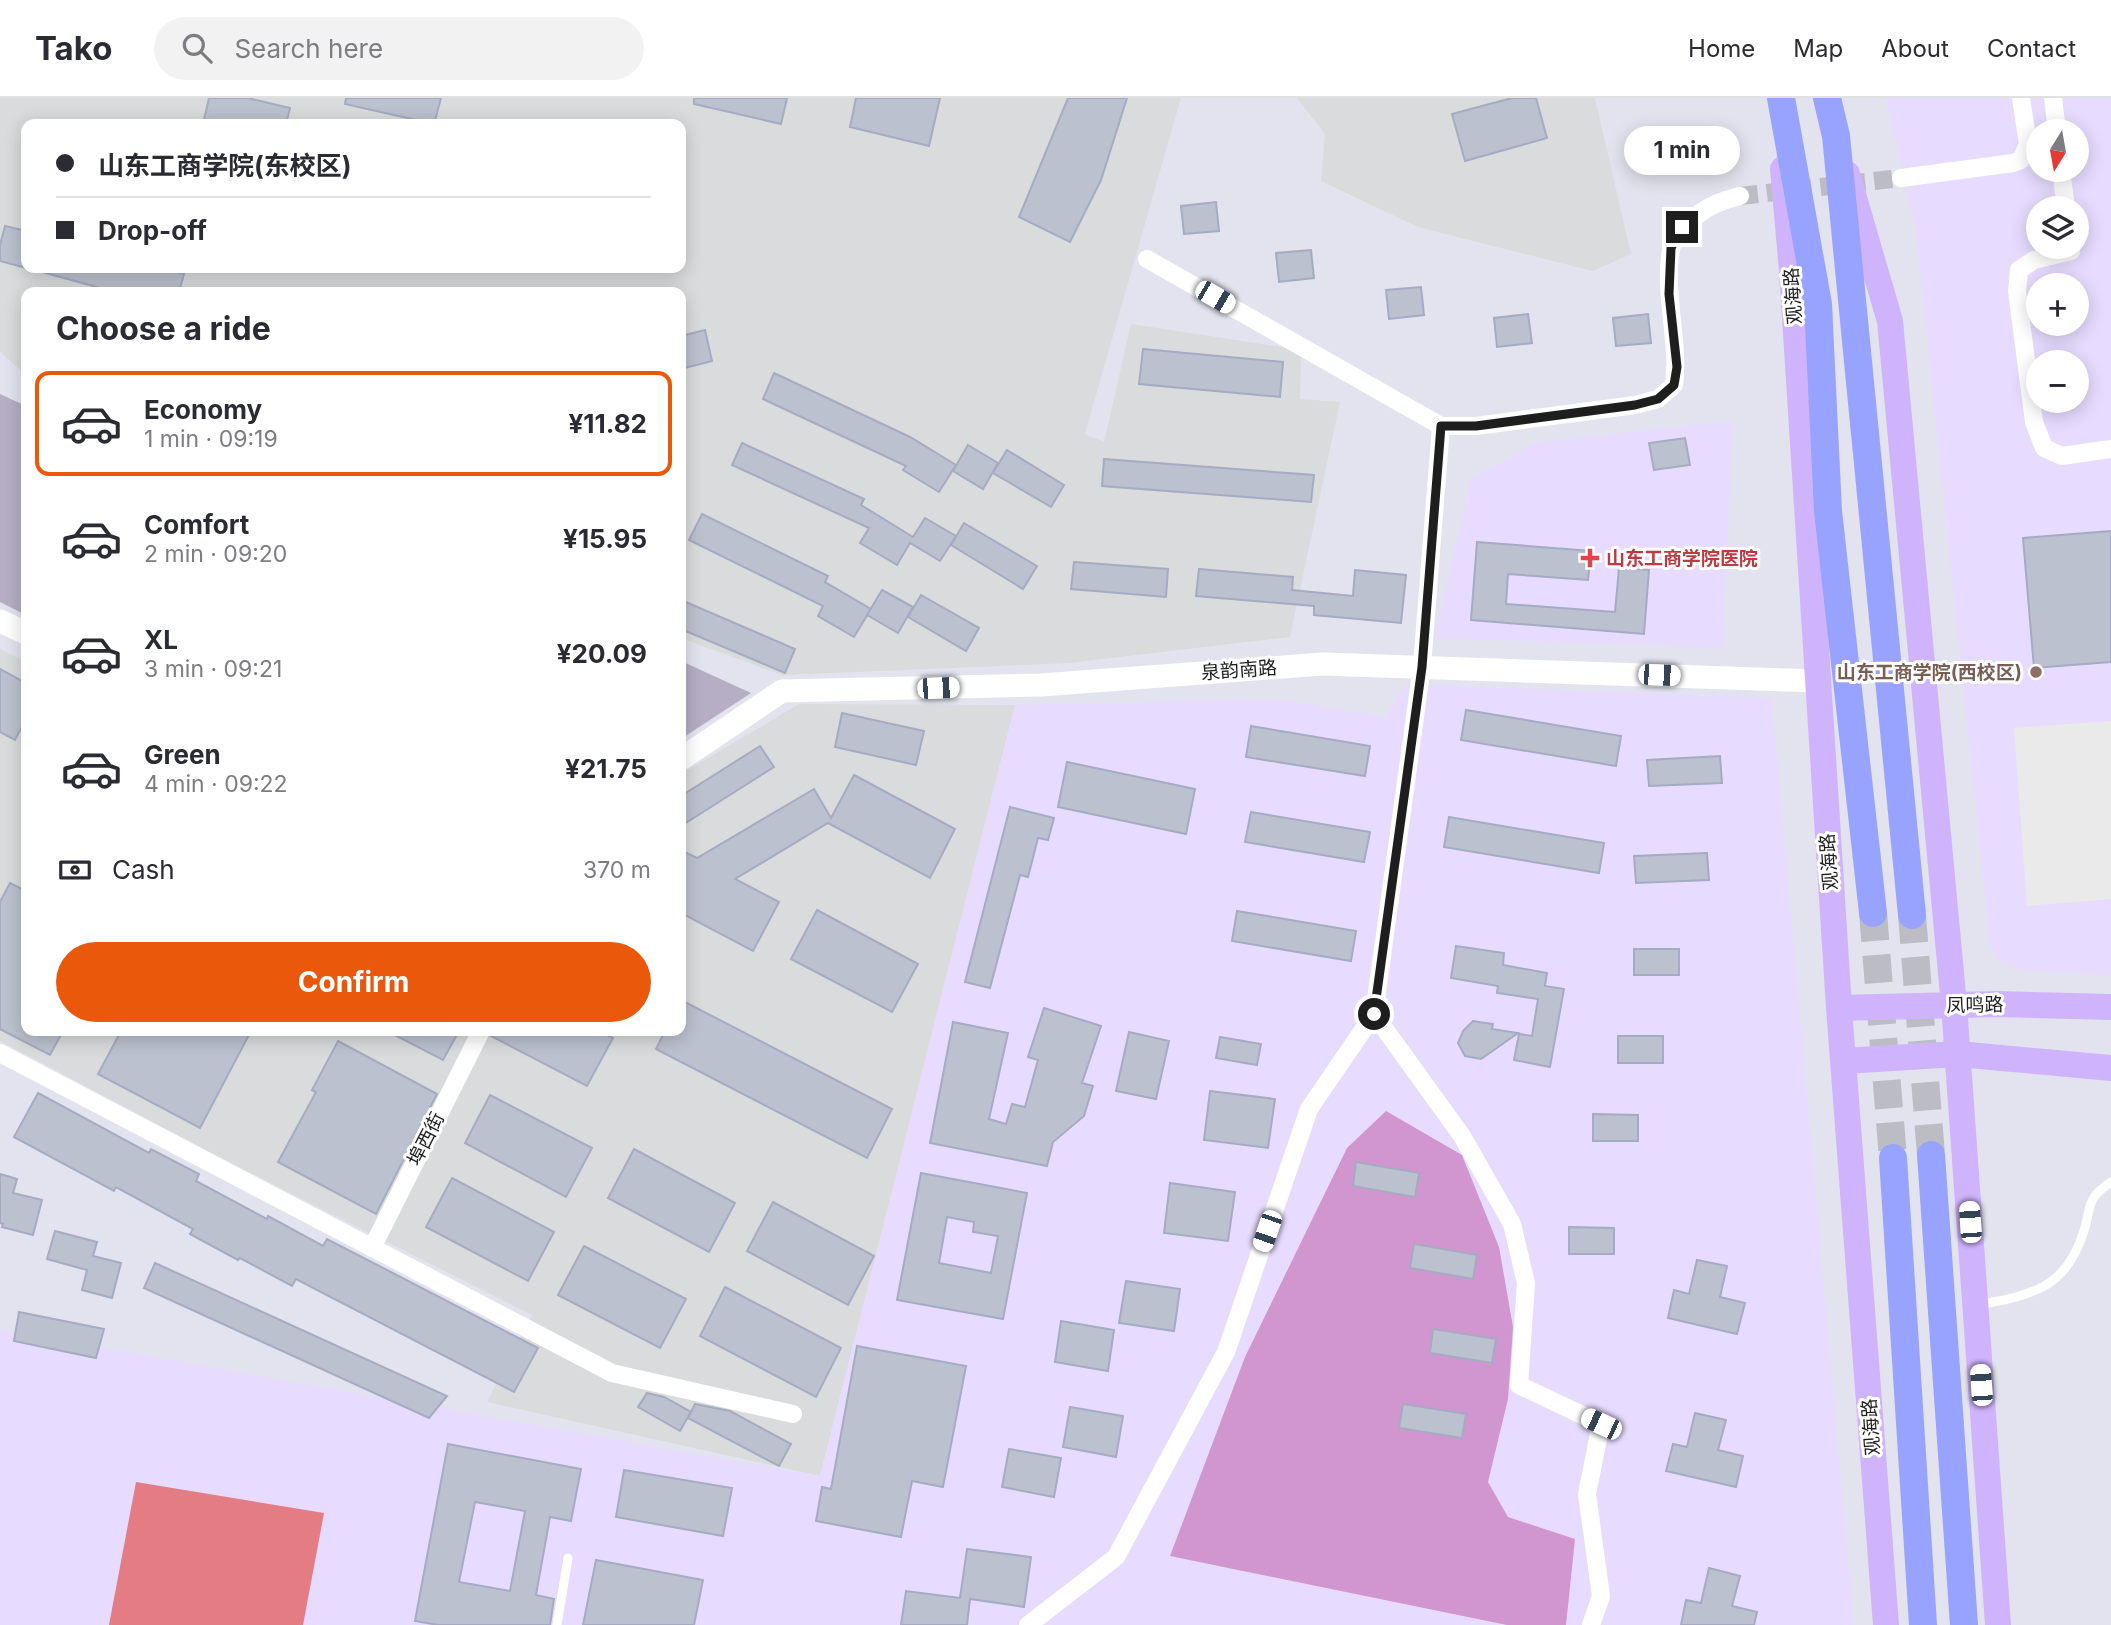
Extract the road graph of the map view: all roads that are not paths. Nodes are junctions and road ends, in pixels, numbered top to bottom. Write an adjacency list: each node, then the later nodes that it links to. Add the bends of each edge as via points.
1 (1779, 98): 16 (main road, 观海路); 18 (main road, 观海路, via 1818,304 1828,511)
2 (1827, 98): 6 (main road)
3 (2021, 98): 7 (street, via 2028,144 2021,160)
4 (2053, 98): 5 (street)
5 (2056, 119)
6 (1836, 136): 19 (main road); 20 (main road, via 1890,321)
7 (1901, 178)
8 (1740, 196): 11 (street, via 1702,211 1682,227 1671,248 1669,294 1677,367 1674,385 1658,399 1476,426)
9 (1147, 259): 11 (street)
10 (2038, 259): 12 (street, via 2019,270 2017,291 2034,422 2044,448 2062,456)
11 (1441, 426): 15 (street)
12 (2111, 449)
13 (0, 621): 14 (street)
14 (21, 631)
15 (1422, 667): 16 (street, 泉韵南路); 17 (street, 泉韵南路, via 1322,664 1041,685 782,691); 23 (street)
16 (1817, 681): 22 (main road, 观海路)
17 (686, 756)
18 (1873, 913)
19 (1912, 915)
20 (1954, 1005): 21 (main road, 凤鸣路); 22 (main road, 凤鸣路); 26 (main road)
21 (2111, 1007)
22 (1839, 1008): 27 (main road, 观海路)
23 (1374, 1014): 37 (street, via 1309,1109 1226,1352 1116,1557); 38 (street, via 1462,1136 1512,1224 1526,1283 1519,1385 1601,1424 1587,1494 1601,1596)
24 (478, 1036): 32 (street, 埠西街)
25 (0, 1053): 32 (street)
26 (1958, 1054): 27 (main road); 28 (main road); 33 (main road)
27 (1843, 1061): 39 (main road, 观海路)
28 (2111, 1068)
29 (1931, 1155): 41 (main road)
30 (1893, 1158): 40 (main road, 观海路)
31 (2111, 1182): 33 (lane, via 2090,1201 2075,1255 2060,1277 2020,1297)
32 (372, 1248): 34 (street, via 612,1373)
33 (1976, 1305): 42 (main road)
34 (793, 1414)
35 (568, 1558): 36 (lane)
36 (557, 1625)
37 (1028, 1625)
38 (1591, 1625)
39 (1886, 1625)
40 (1923, 1625)
41 (1964, 1625)
42 (1998, 1625)

